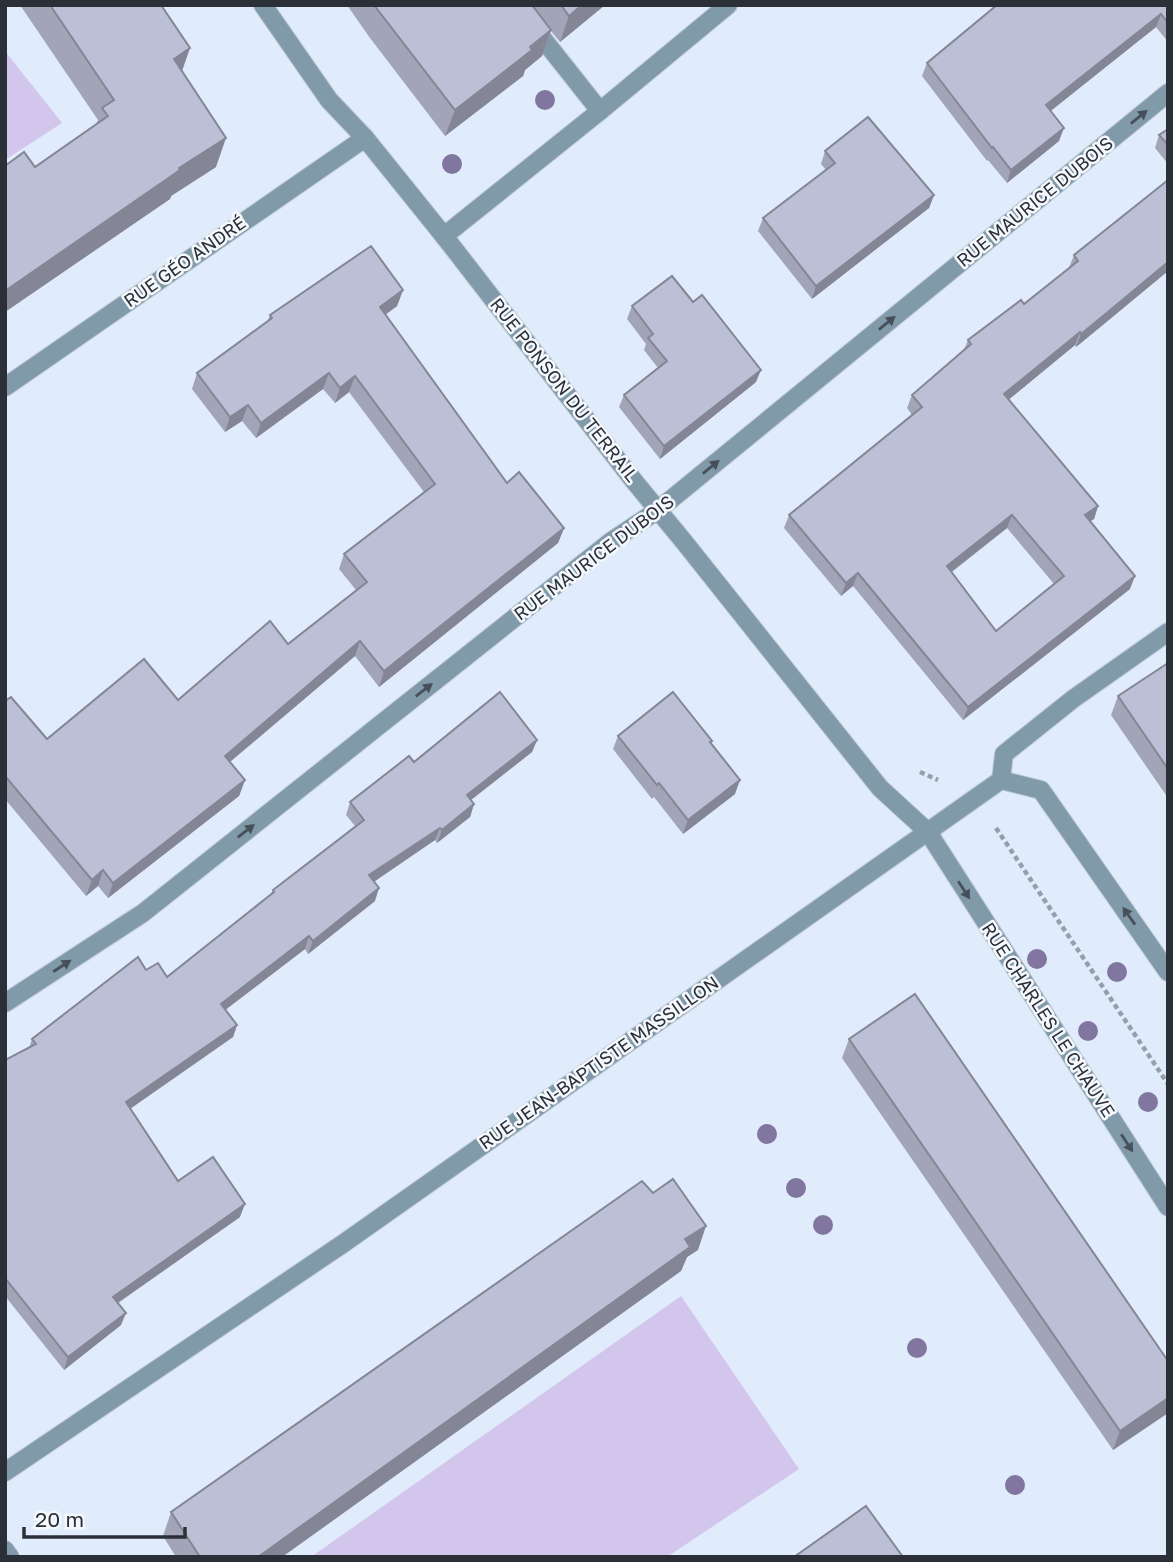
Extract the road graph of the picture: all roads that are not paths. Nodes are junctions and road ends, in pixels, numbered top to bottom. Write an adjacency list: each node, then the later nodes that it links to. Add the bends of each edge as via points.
1 (263, 5): 6 (street, RUE PONSON DU TERRAIL, via 329,100)
2 (516, 5): 5 (street)
3 (728, 5): 5 (street)
4 (1168, 93): 9 (street, RUE MAURICE DUBOIS, one-way to 4)
5 (600, 111): 7 (street)
6 (365, 138): 7 (street, RUE PONSON DU TERRAIL); 8 (street, RUE GÉO ANDRÉ)
7 (444, 236): 9 (street, RUE PONSON DU TERRAIL)
8 (5, 387)
9 (658, 510): 12 (street, RUE PONSON DU TERRAIL, via 880,788); 14 (street, RUE MAURICE DUBOIS, one-way to 9, via 144,913 610,542)
10 (1168, 632): 11 (street, via 1004,754)
11 (1001, 780): 12 (street, RUE JEAN-BAPTISTE MASSILLON); 13 (street, one-way to 11, via 1041,790)
12 (928, 832): 15 (street, RUE CHARLES LE CHAUVE, one-way to 15); 16 (street, RUE JEAN-BAPTISTE MASSILLON, via 344,1243)
13 (1168, 972)
14 (5, 1003)
15 (1168, 1207)
16 (5, 1472)
17 (5, 1550): 18 (street)
18 (10, 1557)

